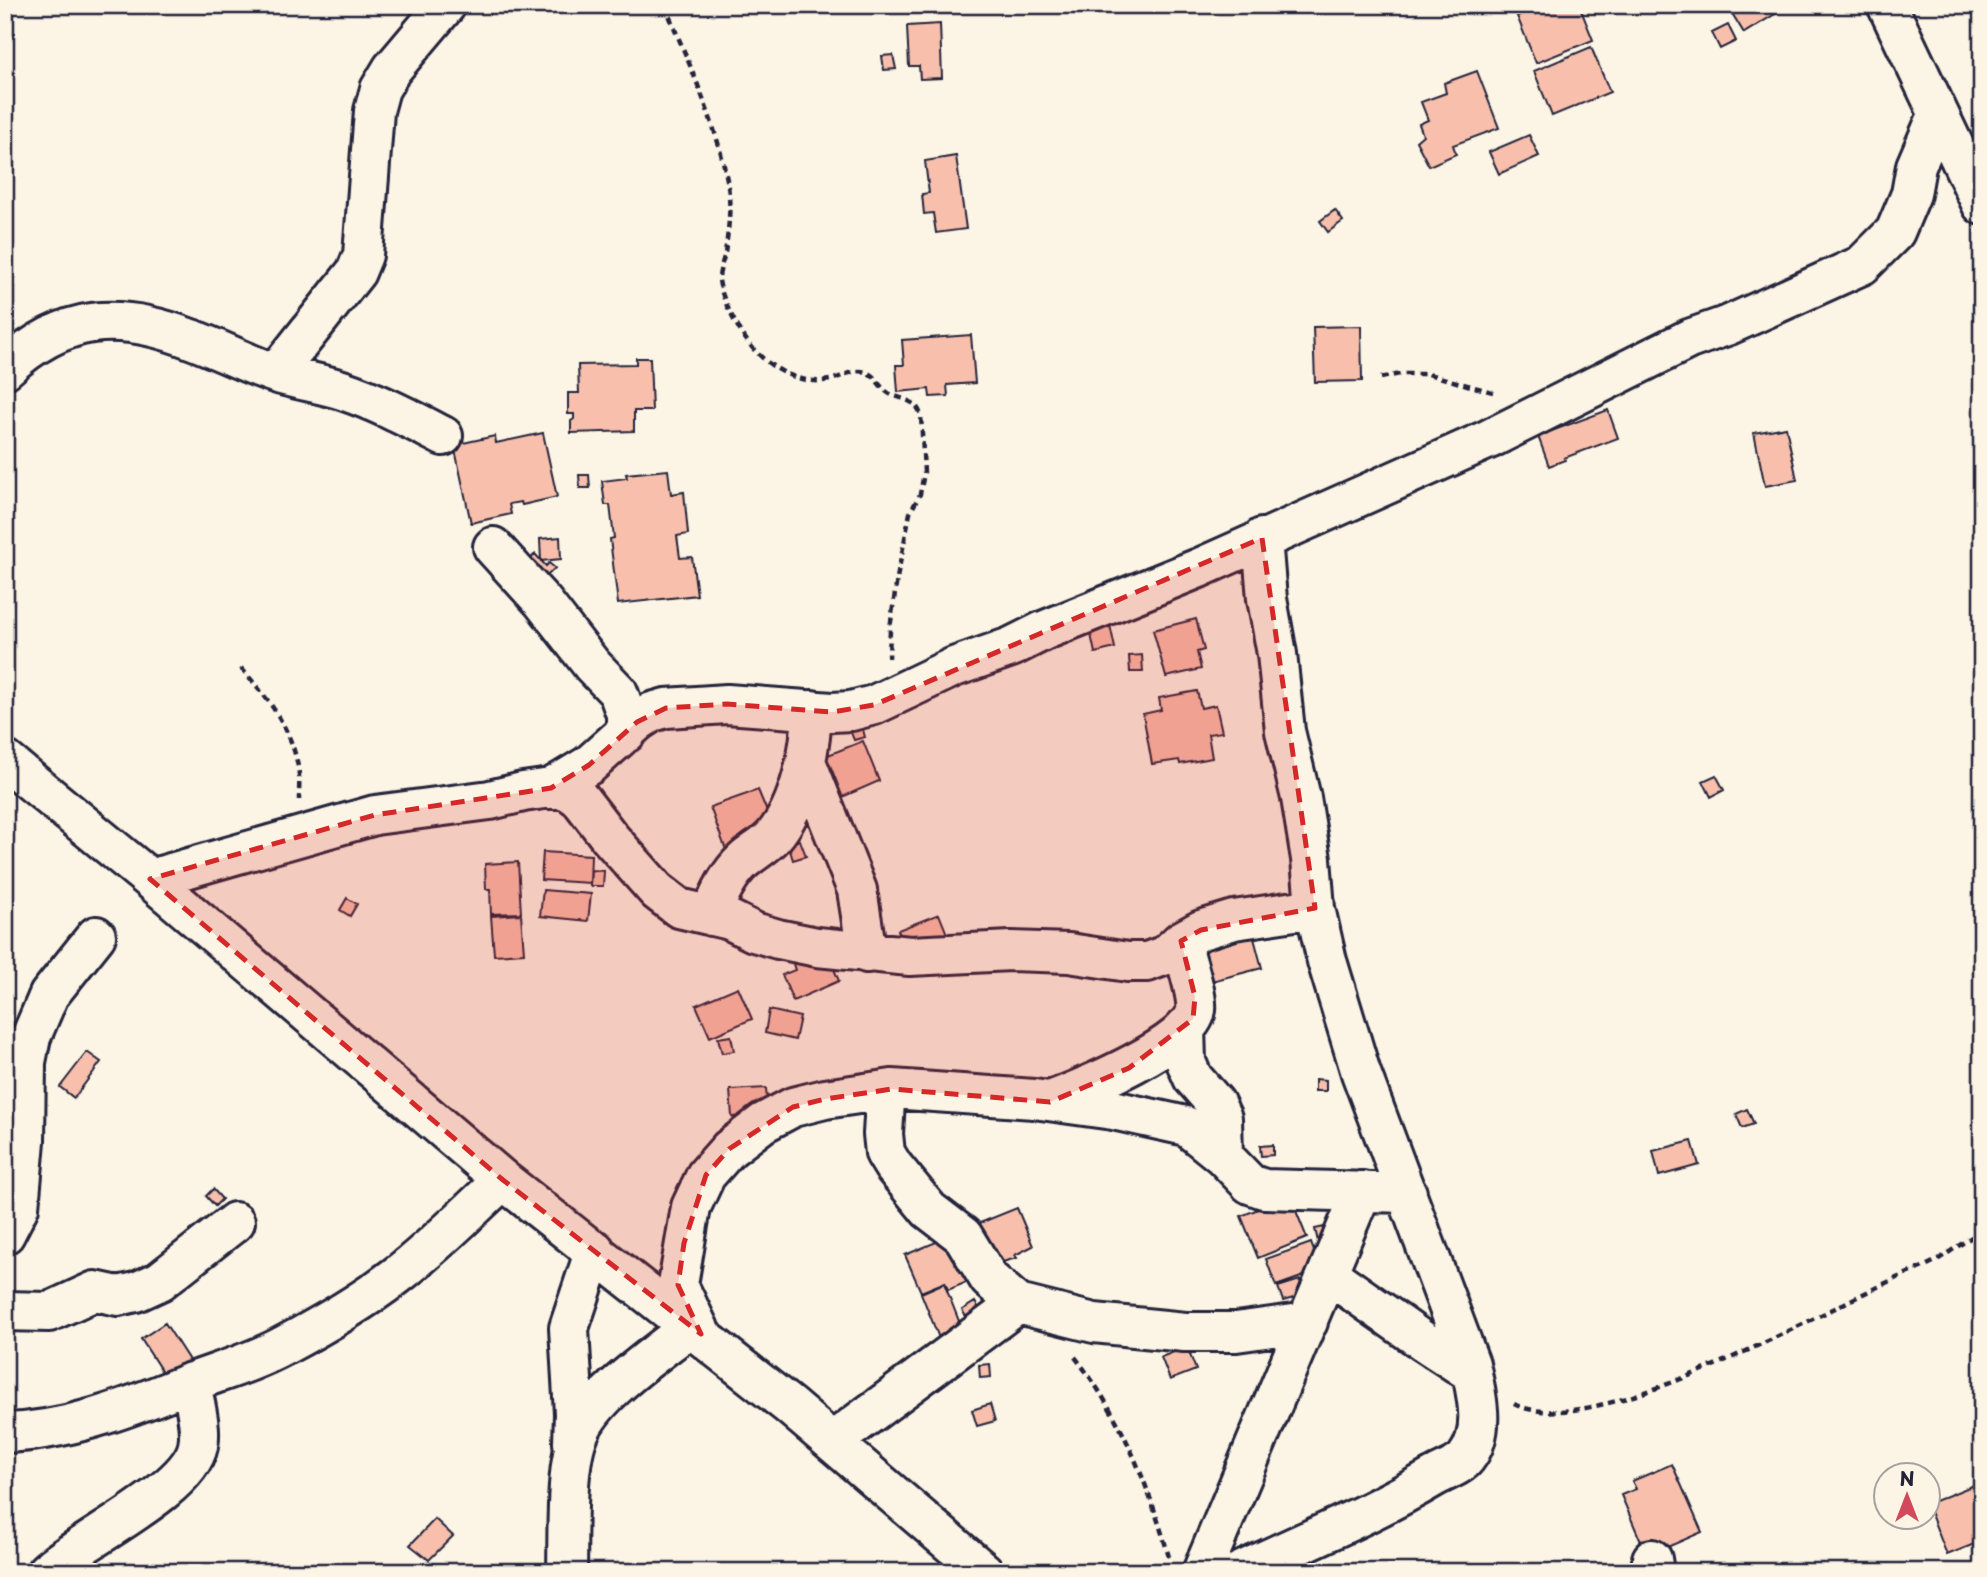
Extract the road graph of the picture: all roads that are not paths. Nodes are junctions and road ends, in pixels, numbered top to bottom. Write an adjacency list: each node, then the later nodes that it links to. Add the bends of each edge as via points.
1 (446, 5): 6 (street, via 391,69 380,89 373,122 363,254 356,272)
2 (1887, 5): 3 (street)
3 (1938, 114): 4 (street); 8 (street, via 1895,232 1862,265 1689,340 1489,439)
4 (1982, 205)
5 (5, 369): 6 (street, via 43,339 80,323 116,320 167,330)
6 (276, 373): 7 (street, via 368,399)
7 (443, 436)
8 (1262, 538): 10 (street, via 889,698 851,711); 16 (street, via 1285,731 1301,798)
9 (493, 547): 11 (street, via 618,692 626,714)
10 (812, 710): 11 (street, via 727,704 666,708 652,712); 13 (street)
11 (626, 733): 14 (street, via 589,765)
12 (5, 760): 15 (street)
13 (807, 764): 17 (street, via 785,819 727,881); 20 (street, via 857,890)
14 (551, 788): 15 (street, via 375,815); 17 (street, via 567,790 580,799 657,891 678,908)
15 (150, 879): 25 (street)
16 (1315, 908): 19 (street, via 1234,920); 27 (street, via 1361,1073)
17 (711, 916): 20 (street, via 778,939)
18 (96, 936): 29 (street, via 49,995 30,1037 19,1206)
19 (1181, 941): 20 (street, via 1166,955 1147,962 1012,951 911,956); 21 (street, via 1196,1010)
20 (867, 953)
21 (1185, 1027): 23 (street, via 1129,1068); 24 (street, via 1186,1062 1222,1118)
22 (892, 1089): 23 (street); 32 (street, via 885,1101 885,1153 929,1210 963,1236 989,1279); 35 (street, via 793,1107 729,1149 706,1175 691,1206 678,1284)
23 (1050, 1101): 24 (street, via 1186,1126)
24 (1223, 1156): 26 (street, via 1250,1184 1264,1189)
25 (503, 1180): 30 (street); 37 (street, via 396,1276 356,1302 283,1347)
26 (1362, 1191): 27 (street); 31 (street)
27 (1407, 1193): 36 (street)
28 (235, 1222): 33 (street, via 160,1280 136,1292 118,1296 95,1291 49,1312)
29 (5, 1234)
30 (595, 1250): 35 (street); 40 (street, via 569,1328)
31 (1328, 1274): 34 (street); 36 (street, via 1423,1341)
32 (1018, 1304): 34 (street, via 1094,1323 1185,1332 1237,1332); 39 (street)
33 (5, 1311)
34 (1308, 1322): 41 (street)
35 (696, 1331): 39 (street); 40 (street, via 606,1395 588,1415)
36 (1471, 1368): 45 (street, via 1478,1433 1465,1459 1382,1507)
37 (191, 1382): 38 (street, via 77,1423); 42 (street, via 198,1448 180,1475 158,1496)
38 (5, 1433)
39 (832, 1442): 44 (street)
40 (572, 1458): 43 (street)
41 (1187, 1567)
42 (46, 1572)
43 (567, 1572)
44 (984, 1572)
45 (1240, 1572)

